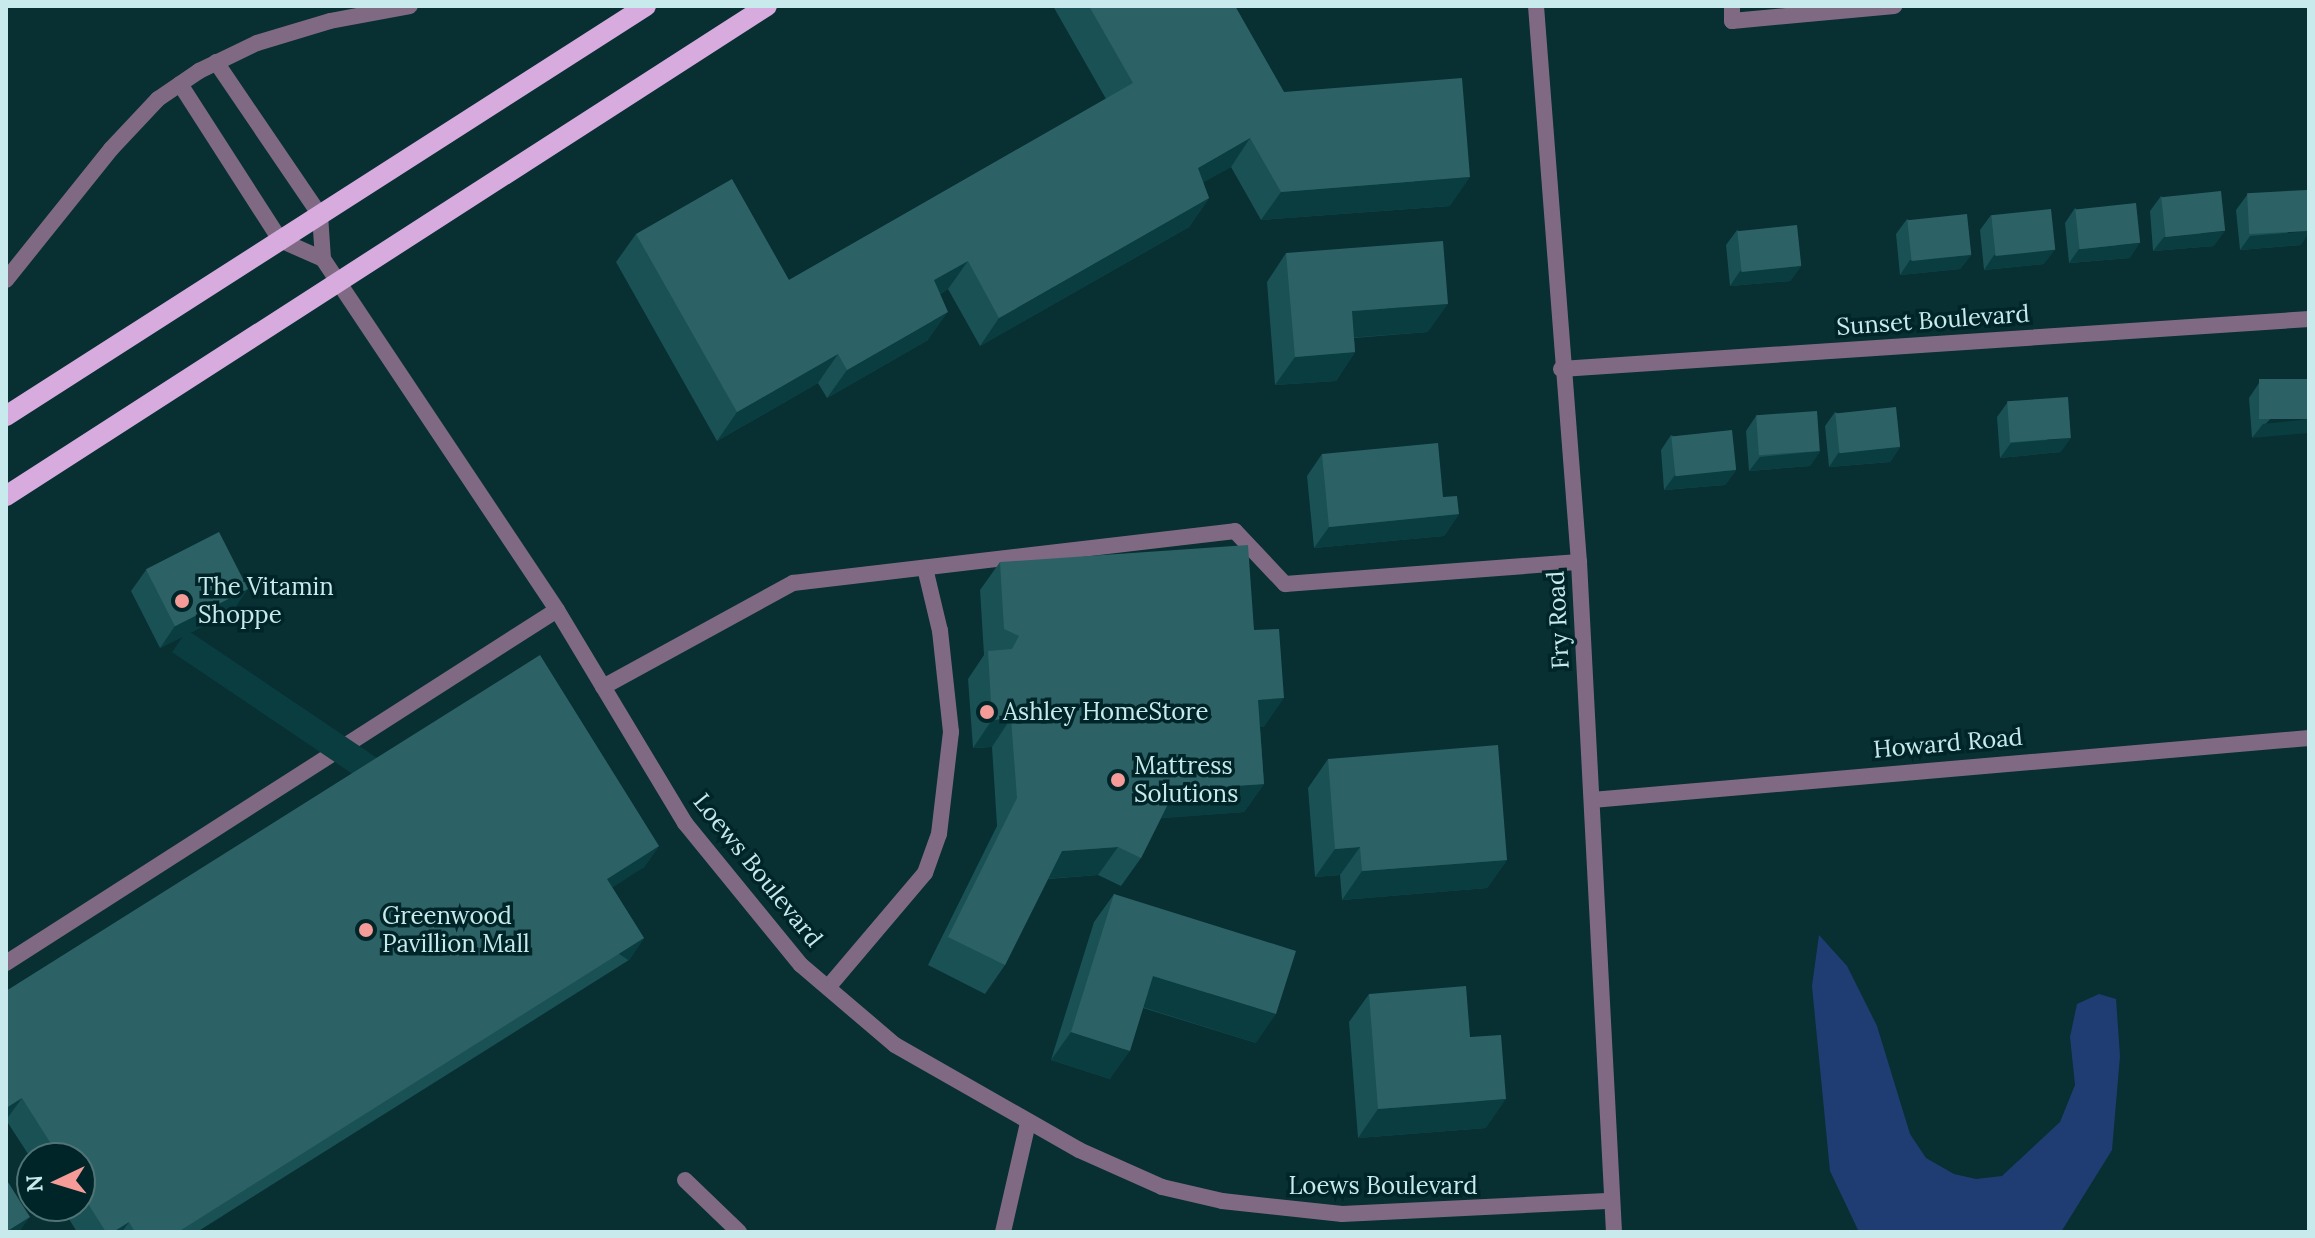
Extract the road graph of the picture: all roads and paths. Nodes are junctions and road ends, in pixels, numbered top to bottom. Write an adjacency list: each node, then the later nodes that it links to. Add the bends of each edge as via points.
1 (410, 6): 7 (street, via 330,21)
2 (646, 6): 9 (main road)
3 (767, 6): 13 (main road)
4 (1536, 6): 15 (street, Fry Road)
5 (1732, 6): 6 (street, via 1732,21)
6 (1894, 6)
7 (216, 62): 8 (street); 9 (street)
8 (180, 84): 10 (street); 12 (street, via 111,149)
9 (320, 215): 10 (main road); 11 (street)
10 (280, 240): 11 (street); 16 (main road)
11 (323, 259): 13 (street, Loews Boulevard)
12 (6, 280)
13 (339, 283): 17 (main road); 20 (street, Loews Boulevard)
14 (2309, 319): 15 (street, Sunset Boulevard)
15 (1561, 369): 18 (street, Fry Road)
16 (6, 416)
17 (6, 496)
18 (1579, 562): 19 (street, via 1285,584 1235,531); 23 (street, Fry Road)
19 (925, 568): 21 (street, via 793,583); 25 (street, via 940,631 951,732 939,834 925,873)
20 (557, 610): 21 (street, Loews Boulevard); 24 (street)
21 (603, 687): 25 (street, Loews Boulevard, via 685,823 801,965)
22 (2309, 738): 23 (street, Howard Road)
23 (1592, 800): 28 (street, Fry Road)
24 (6, 963)
25 (830, 985): 26 (street, Loews Boulevard, via 895,1045)
26 (1028, 1123): 28 (street, Loews Boulevard, via 1162,1187 1269,1210 1440,1213); 30 (street)
27 (685, 1180): 29 (street)
28 (1612, 1201): 31 (street, Fry Road)
29 (739, 1232)
30 (1003, 1232)
31 (1614, 1232)

